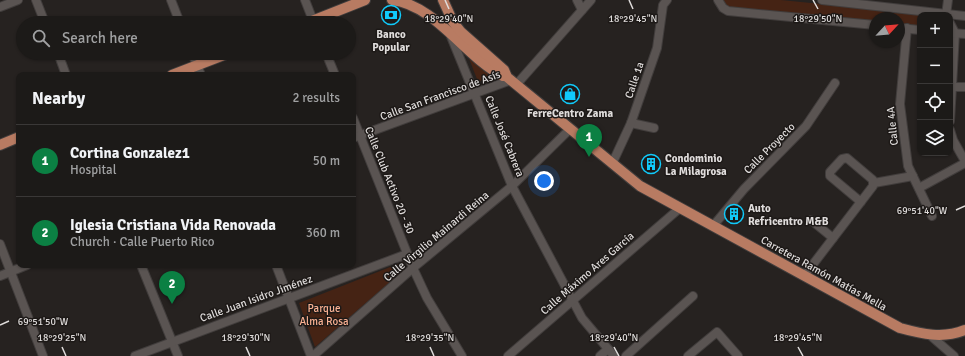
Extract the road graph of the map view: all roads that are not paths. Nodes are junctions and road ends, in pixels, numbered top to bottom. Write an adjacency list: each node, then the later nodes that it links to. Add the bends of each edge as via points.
1 (18, 0): 15 (street)
2 (36, 0): 20 (street)
3 (171, 0): 21 (street)
4 (305, 0): 22 (street)
5 (366, 0): 23 (main road)
6 (392, 0): 29 (main road, Carretera Ramón Matías Mella, via 426,14)
7 (436, 0): 29 (main road, Calle José Cabrera)
8 (443, 0): 42 (main road, Carretera Ramón Matías Mella, via 453,22 461,32 504,70)
9 (577, 0): 16 (street)
10 (591, 0): 16 (street)
11 (667, 0): 48 (street, Calle 1a, via 663,5 657,48)
12 (718, 0): 25 (street, via 728,11)
13 (822, 0): 17 (street)
14 (948, 0): 18 (street)
15 (0, 7)
16 (582, 10): 42 (street)
17 (928, 12)
18 (946, 12)
19 (953, 15): 24 (street)
20 (42, 16)
21 (177, 16)
22 (310, 16)
23 (327, 16)
24 (965, 16)
25 (869, 24)
26 (905, 28): 27 (street)
27 (917, 30)
28 (953, 33): 30 (street)
29 (450, 34): 42 (main road, Carretera Ramón Matías Mella, via 490,67); 47 (street, Calle José Cabrera)
30 (965, 34)
31 (902, 48): 57 (street, Calle 4A, via 900,104 908,166)
32 (952, 48): 44 (street)
33 (61, 60): 38 (street)
34 (195, 60): 37 (street)
35 (210, 60): 37 (main road)
36 (329, 60): 41 (street)
37 (197, 65): 39 (main road); 40 (street)
38 (65, 72)
39 (180, 72)
40 (200, 72)
41 (334, 72)
42 (512, 81): 47 (street, Calle San Francisco de Asís); 50 (main road, Carretera Ramón Matías Mella)
43 (835, 83): 65 (street, Calle Proyecto, via 806,126 731,202)
44 (952, 84)
45 (953, 86): 46 (street)
46 (965, 88)
47 (475, 94): 51 (street, Calle San Francisco de Asís); 59 (street, Calle José Cabrera)
48 (631, 123): 49 (street); 56 (street, Calle 1a)
49 (654, 128)
50 (570, 129): 56 (main road, Carretera Ramón Matías Mella); 59 (street, Calle Virgilio Mainardi Reina)
51 (356, 136): 68 (street, Calle Club Activo 20 - 30)
52 (16, 138): 54 (main road)
53 (953, 140): 55 (street)
54 (0, 145)
55 (965, 162): 60 (street)
56 (612, 164): 62 (main road, Carretera Ramón Matías Mella, via 640,186)
57 (913, 176): 58 (street); 60 (street, Calle 4A)
58 (874, 183): 61 (street); 61 (street, via 847,158 842,158 830,172 830,176)
59 (512, 186): 72 (street, Calle Virgilio Mainardi Reina); 78 (street, Calle José Cabrera)
60 (919, 188): 63 (street, Calle 4A)
61 (861, 202): 66 (street)
62 (680, 208): 65 (main road, Carretera Ramón Matías Mella); 78 (street, Calle Máximo Ares García)
63 (932, 216)
64 (812, 220): 66 (street)
65 (713, 226): 75 (main road, Carretera Ramón Matías Mella)
66 (833, 238): 75 (street)
67 (0, 244): 73 (street)
68 (407, 254): 72 (street, Calle Club Activo 20 - 30); 77 (street, Calle Juan Isidro Jiménez)
69 (20, 268): 73 (street)
70 (142, 268): 81 (street)
71 (277, 268): 77 (street)
72 (413, 268): 87 (street, Calle Virgilio Mainardi Reina); 88 (street, Calle Club Activo 20 - 30, via 427,298)
73 (11, 272): 74 (street); 84 (street)
74 (0, 276)
75 (804, 276): 80 (main road, Carretera Ramón Matías Mella, via 900,328)
76 (693, 296): 92 (street)
77 (289, 298): 81 (street, Calle Juan Isidro Jiménez); 87 (street)
78 (572, 301): 82 (street, Calle José Cabrera, via 582,318); 89 (street, Calle Máximo Ares García)
79 (965, 330): 80 (main road, Carretera Ramón Matías Mella, via 955,334)
80 (931, 336): 83 (street)
81 (172, 341): 85 (street, Calle Juan Isidro Jiménez); 86 (street)
82 (608, 349): 90 (street); 91 (street, Calle José Cabrera)
83 (948, 354)
84 (43, 356)
85 (136, 356)
86 (178, 356)
87 (312, 356)
88 (462, 356)
89 (508, 356)
90 (600, 356)
91 (614, 356)
92 (626, 356)
93 (688, 356): 94 (street, via 717,332)
94 (738, 356)

